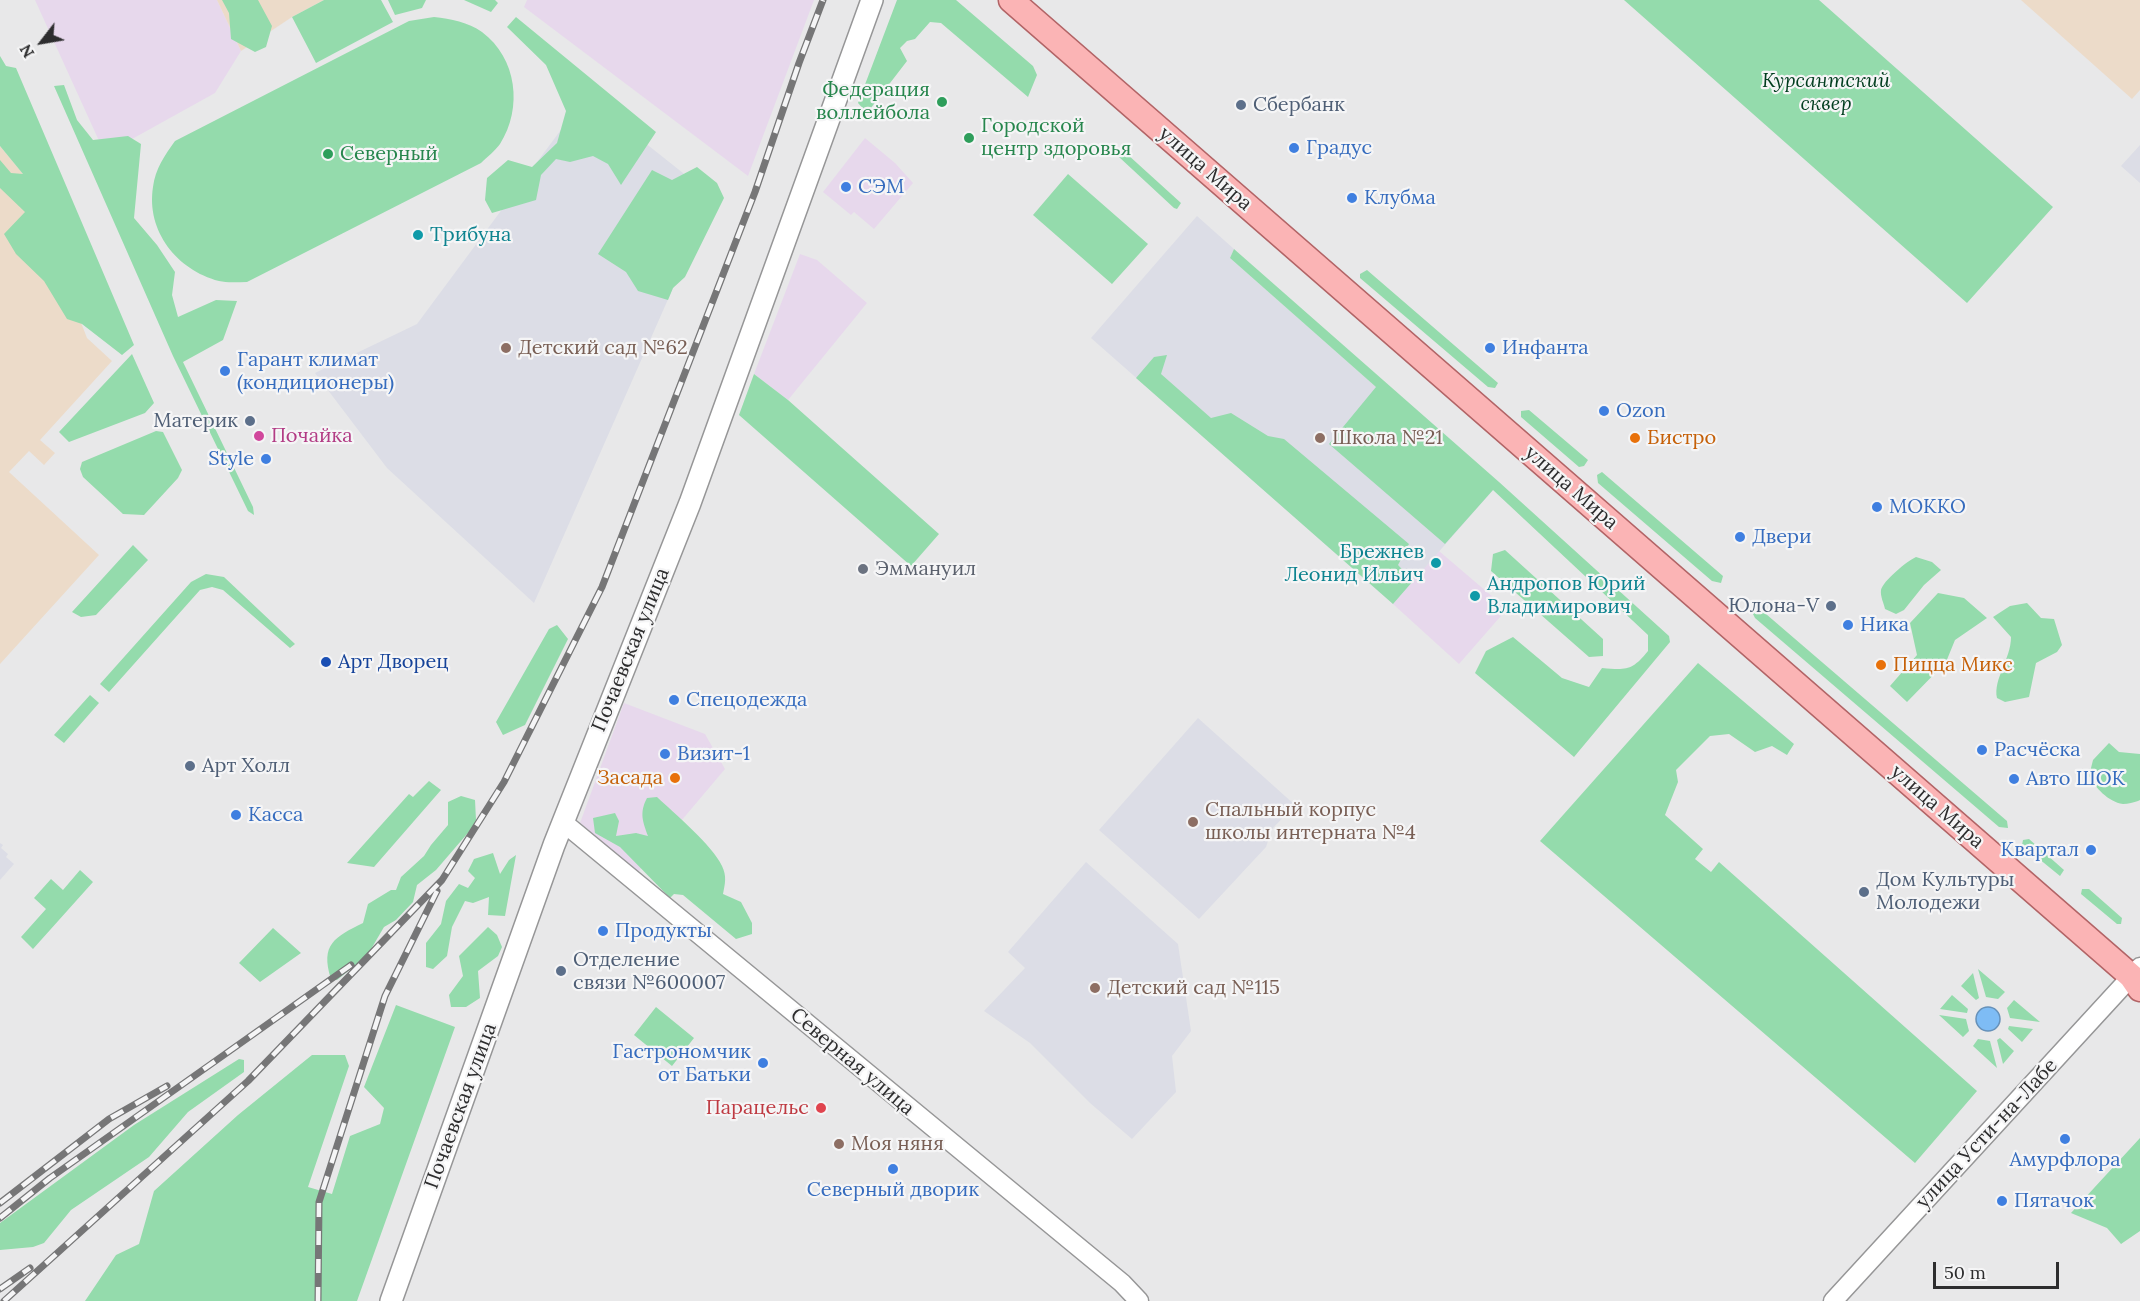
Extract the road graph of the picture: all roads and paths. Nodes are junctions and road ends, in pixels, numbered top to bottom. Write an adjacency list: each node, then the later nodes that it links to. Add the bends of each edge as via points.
1 (872, 0): 3 (main road, Почаевская улица, via 690,503)
2 (1011, 0): 4 (main road, улица Мира)
3 (564, 823): 5 (main road, Почаевская улица); 6 (street, Северная улица)
4 (2138, 978): 7 (street, улица Усти-на-Лабе)
5 (391, 1301)
6 (1139, 1301)
7 (1833, 1301)

